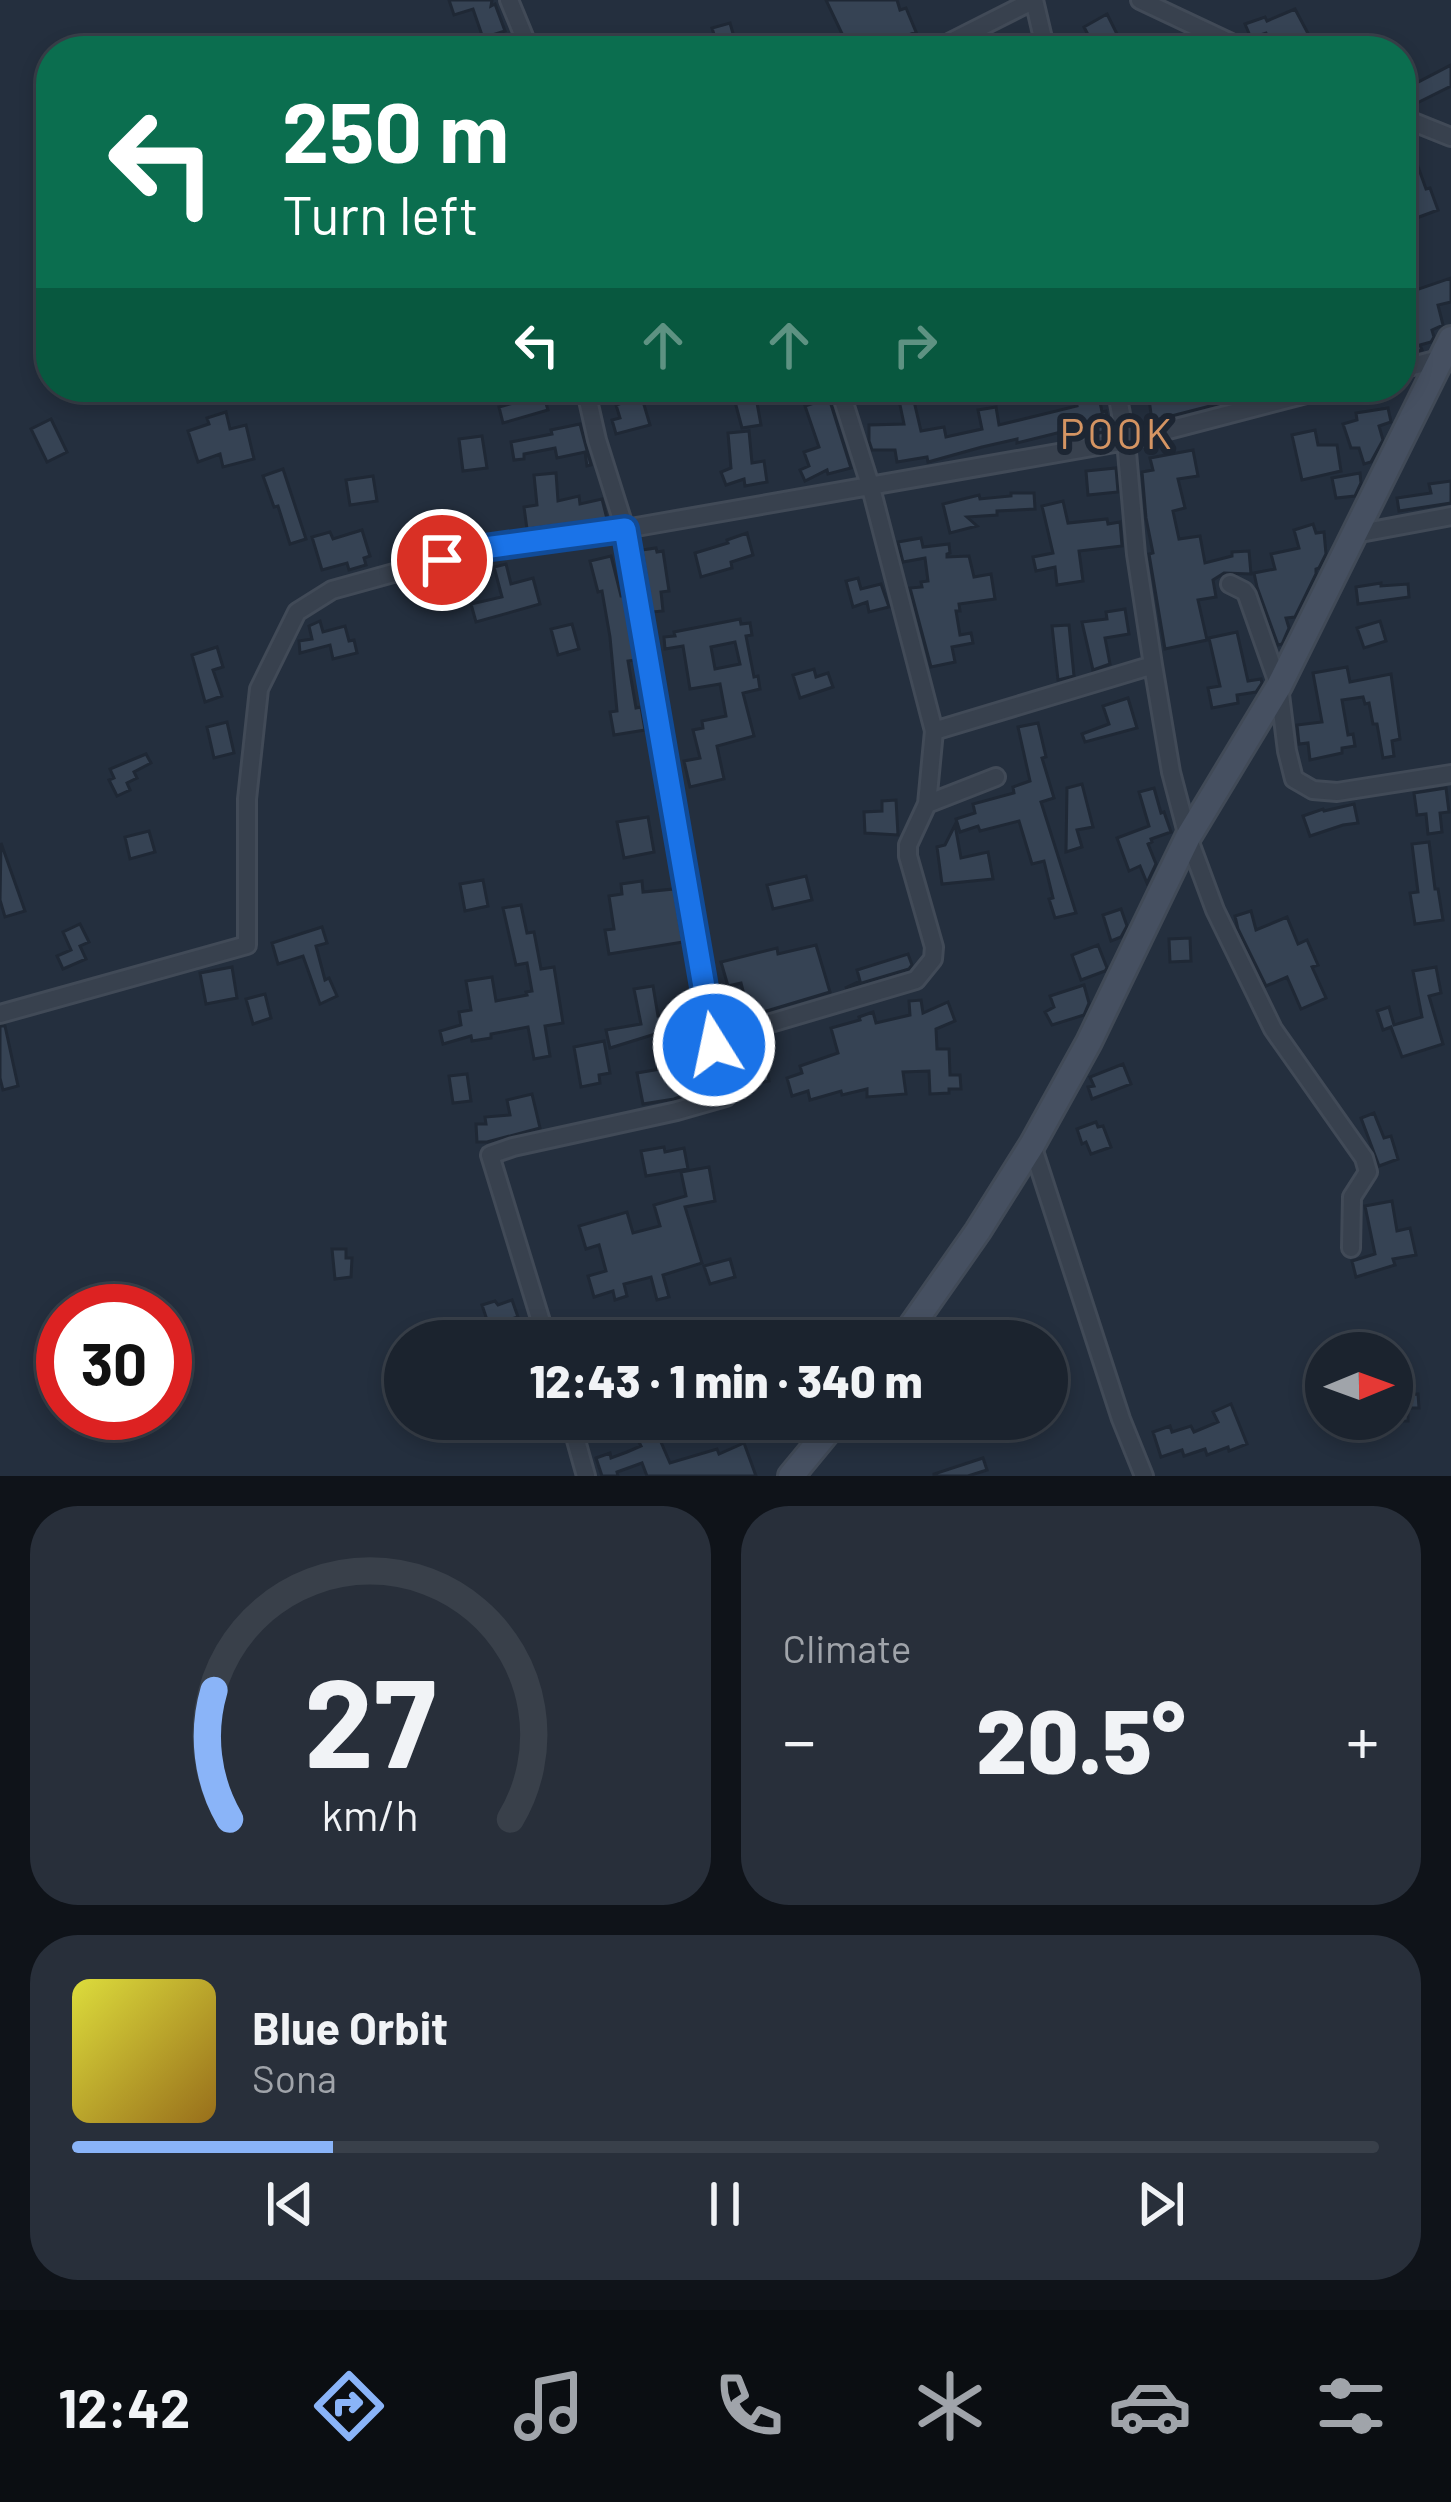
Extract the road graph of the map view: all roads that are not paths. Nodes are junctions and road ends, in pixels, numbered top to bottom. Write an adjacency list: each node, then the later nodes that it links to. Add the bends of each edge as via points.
1 (509, 0): 4 (street)
2 (1034, 0): 5 (street); 6 (street)
3 (1140, 0): 7 (street)
4 (524, 36)
5 (963, 36)
6 (1042, 36)
7 (1216, 36)
8 (1416, 125): 9 (street)
9 (1451, 137)
10 (1448, 351): 11 (street); 20 (street)
11 (1416, 363)
12 (588, 402): 19 (street)
13 (844, 402): 17 (street)
14 (1119, 402): 16 (street)
15 (1276, 402): 16 (street)
16 (1126, 441): 17 (street); 22 (street)
17 (871, 488): 19 (street); 24 (street)
18 (1451, 516): 20 (street)
19 (625, 529): 29 (street, via 484,548 332,590 297,612 259,689 247,799 247,945); 30 (street)
20 (1355, 534): 23 (street)
21 (1230, 584): 23 (street, via 1246,595)
22 (1153, 665): 24 (street); 28 (street)
23 (1279, 686): 25 (street, via 1294,779 1313,790); 28 (street)
24 (934, 731): 27 (street)
25 (1451, 774)
26 (996, 777): 27 (street)
27 (928, 804): 30 (street, via 908,845 934,947 928,967 916,980)
28 (1188, 837): 31 (street); 32 (street, via 1273,1028 1364,1158 1368,1172 1352,1197)
29 (0, 1014)
30 (714, 1045): 33 (street, via 726,1097 490,1154)
31 (1033, 1144): 34 (street); 39 (street)
32 (1351, 1248)
33 (541, 1320)
34 (916, 1320)
35 (576, 1440): 37 (street)
36 (821, 1440): 38 (street)
37 (586, 1476)
38 (791, 1476)
39 (1144, 1476)

